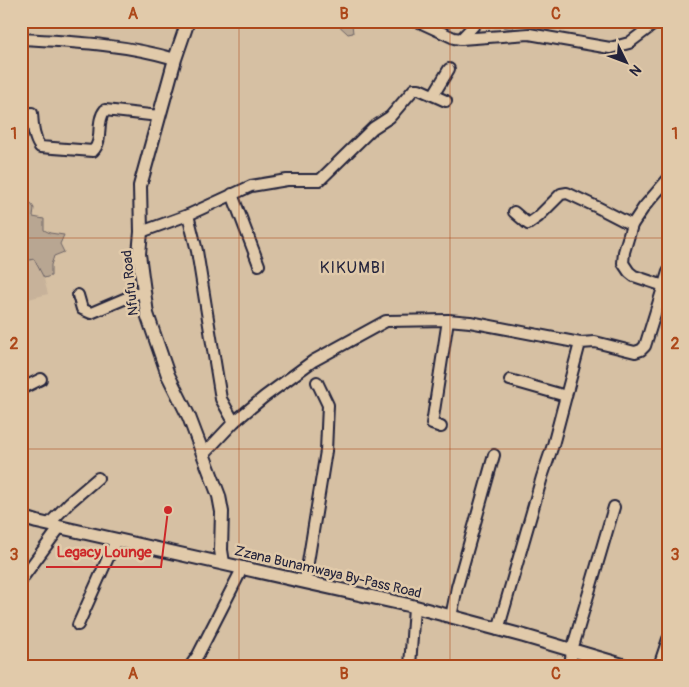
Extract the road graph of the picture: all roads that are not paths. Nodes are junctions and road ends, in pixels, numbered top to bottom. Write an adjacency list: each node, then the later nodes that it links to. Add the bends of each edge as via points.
1 (186, 21): 7 (street, Nfufu Road)
2 (417, 21): 6 (street)
3 (478, 21): 6 (street)
4 (658, 21): 6 (street, via 629,43 610,48 529,34)
5 (21, 39): 7 (street, via 92,43)
6 (461, 39)
7 (175, 59): 12 (street, Nfufu Road)
8 (449, 69): 9 (street)
9 (434, 94): 10 (street); 14 (street, via 414,89 390,117 373,128 320,180 287,180 251,186)
10 (446, 101)
11 (32, 113): 12 (street, via 40,147 93,151 98,145 100,117 104,110)
12 (159, 116): 18 (street, Nfufu Road, via 140,186)
13 (668, 179): 17 (street)
14 (232, 194): 16 (street); 19 (street)
15 (514, 212): 17 (street, via 528,224 566,193)
16 (188, 215): 18 (street); 31 (street, via 197,251 221,399)
17 (632, 225): 21 (street, via 623,263 634,276)
18 (141, 232): 22 (street, Nfufu Road, via 139,254)
19 (259, 265)
20 (668, 272): 21 (street)
21 (664, 286): 25 (street, via 641,350 635,352 595,342)
22 (143, 291): 23 (street, via 91,313 82,309); 33 (street, Nfufu Road, via 157,346)
23 (78, 295)
24 (448, 320): 25 (street); 31 (street, via 386,321 313,362); 32 (street, via 440,389 432,424)
25 (580, 343): 30 (street)
26 (41, 380): 29 (street)
27 (510, 380): 30 (street)
28 (317, 382): 43 (street, via 328,405 326,451)
29 (21, 389)
30 (566, 396): 47 (street)
31 (234, 422): 33 (street)
32 (441, 427)
33 (202, 455): 40 (street, Nfufu Road, via 214,479 222,512)
34 (494, 455): 45 (street)
35 (98, 478): 38 (street, via 70,502)
36 (614, 507): 49 (street)
37 (21, 517): 38 (street, Zzana Bunamwaya By-Pass Road)
38 (54, 526): 39 (street, Zzana Bunamwaya By-Pass Road); 42 (street)
39 (116, 540): 40 (street, Zzana Bunamwaya By-Pass Road); 46 (street)
40 (223, 563): 41 (street, Zzana Bunamwaya By-Pass Road)
41 (242, 567): 43 (street, Zzana Bunamwaya By-Pass Road); 50 (street)
42 (21, 580)
43 (305, 581): 44 (street, Zzana Bunamwaya By-Pass Road)
44 (414, 607): 45 (street, Zzana Bunamwaya By-Pass Road); 51 (street)
45 (451, 617): 47 (street, Zzana Bunamwaya By-Pass Road)
46 (78, 626)
47 (498, 630): 49 (street, Zzana Bunamwaya By-Pass Road)
48 (668, 639): 54 (street)
49 (572, 650): 52 (street); 53 (street, Zzana Bunamwaya By-Pass Road)
50 (191, 665)
51 (410, 666)
52 (570, 666)
53 (625, 666)
54 (659, 666)

